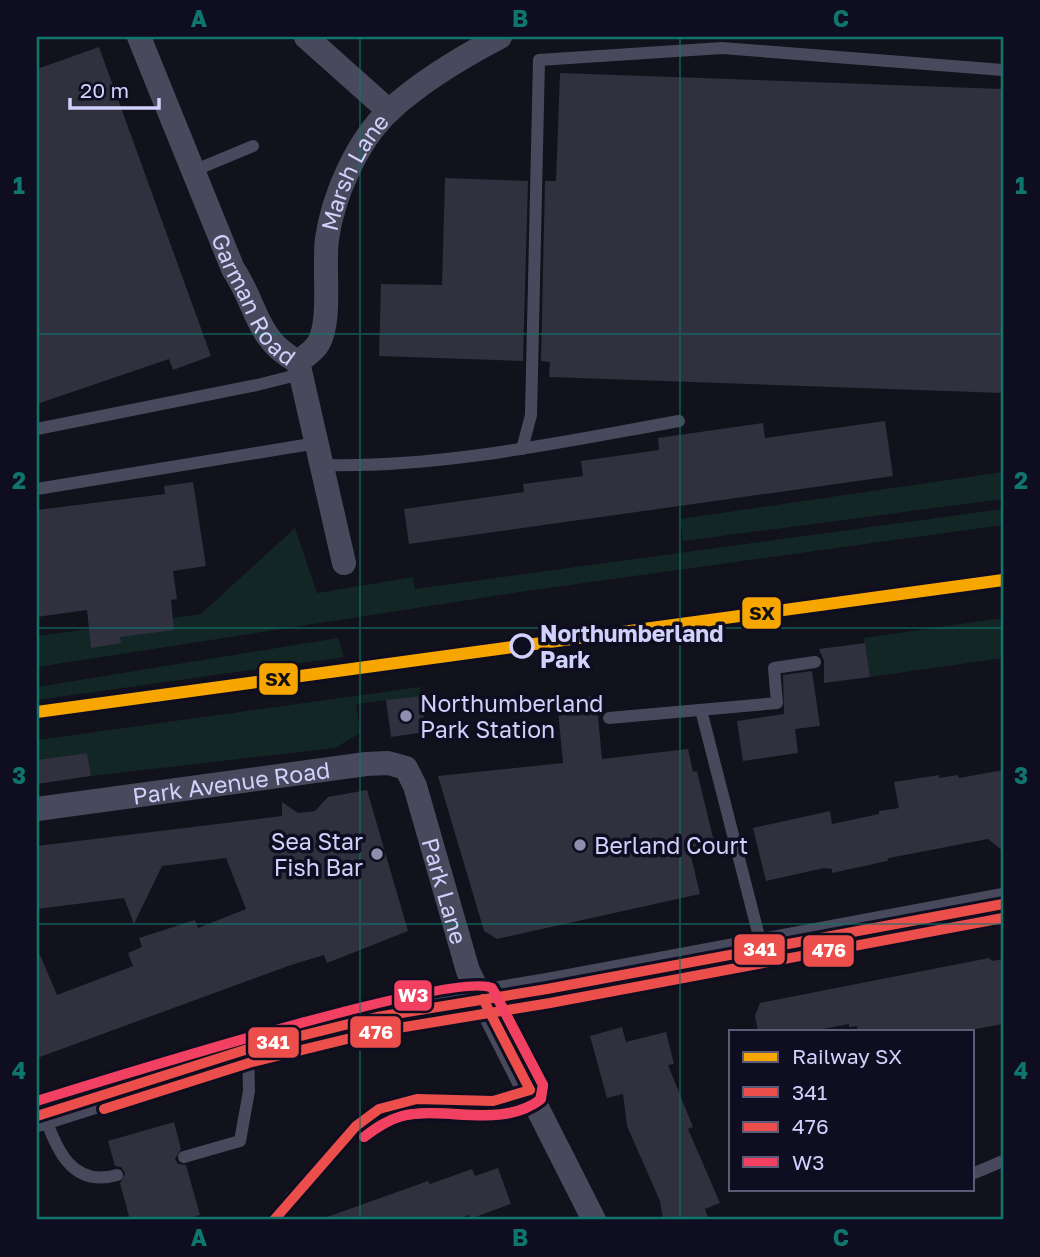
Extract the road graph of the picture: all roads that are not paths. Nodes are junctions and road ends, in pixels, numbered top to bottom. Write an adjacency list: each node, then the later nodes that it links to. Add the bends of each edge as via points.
1 (139, 37): 7 (street, Garman Road)
2 (306, 37): 5 (street)
3 (500, 37): 5 (street, Marsh Lane)
4 (1003, 70): 11 (lane, via 722,48 539,60 531,415)
5 (388, 111): 8 (street, Marsh Lane, via 368,137 341,191 327,236 326,323 318,346)
6 (253, 146): 7 (lane)
7 (193, 171): 8 (street, Garman Road, via 263,331 278,351)
8 (300, 368): 10 (lane, via 257,386); 12 (street, Garman Road)
9 (679, 421): 11 (lane)
10 (37, 429)
11 (522, 449): 12 (lane, via 382,467)
12 (320, 454): 13 (lane); 14 (street, Garman Road)
13 (37, 489)
14 (344, 563)
15 (814, 662): 16 (lane, via 774,668 777,702)
16 (701, 710): 17 (lane); 21 (lane)
17 (608, 718)
18 (415, 786): 19 (street, Park Avenue Road, via 406,768 377,764); 22 (street, Park Lane, via 468,971)
19 (37, 809)
20 (1003, 904): 21 (street)
21 (762, 948): 22 (street)
22 (483, 999): 23 (street, via 377,1017); 24 (street, Park Lane)
23 (248, 1049): 25 (street); 26 (lane, via 250,1091 240,1141)
24 (530, 1090): 30 (lane, via 493,1101 417,1099 379,1109 356,1126); 31 (street, Park Lane)
25 (40, 1115): 29 (lane, via 73,1171 105,1179)
26 (184, 1157)
27 (1003, 1161): 28 (lane)
28 (974, 1173)
29 (117, 1175)
30 (274, 1220)
31 (594, 1220)

